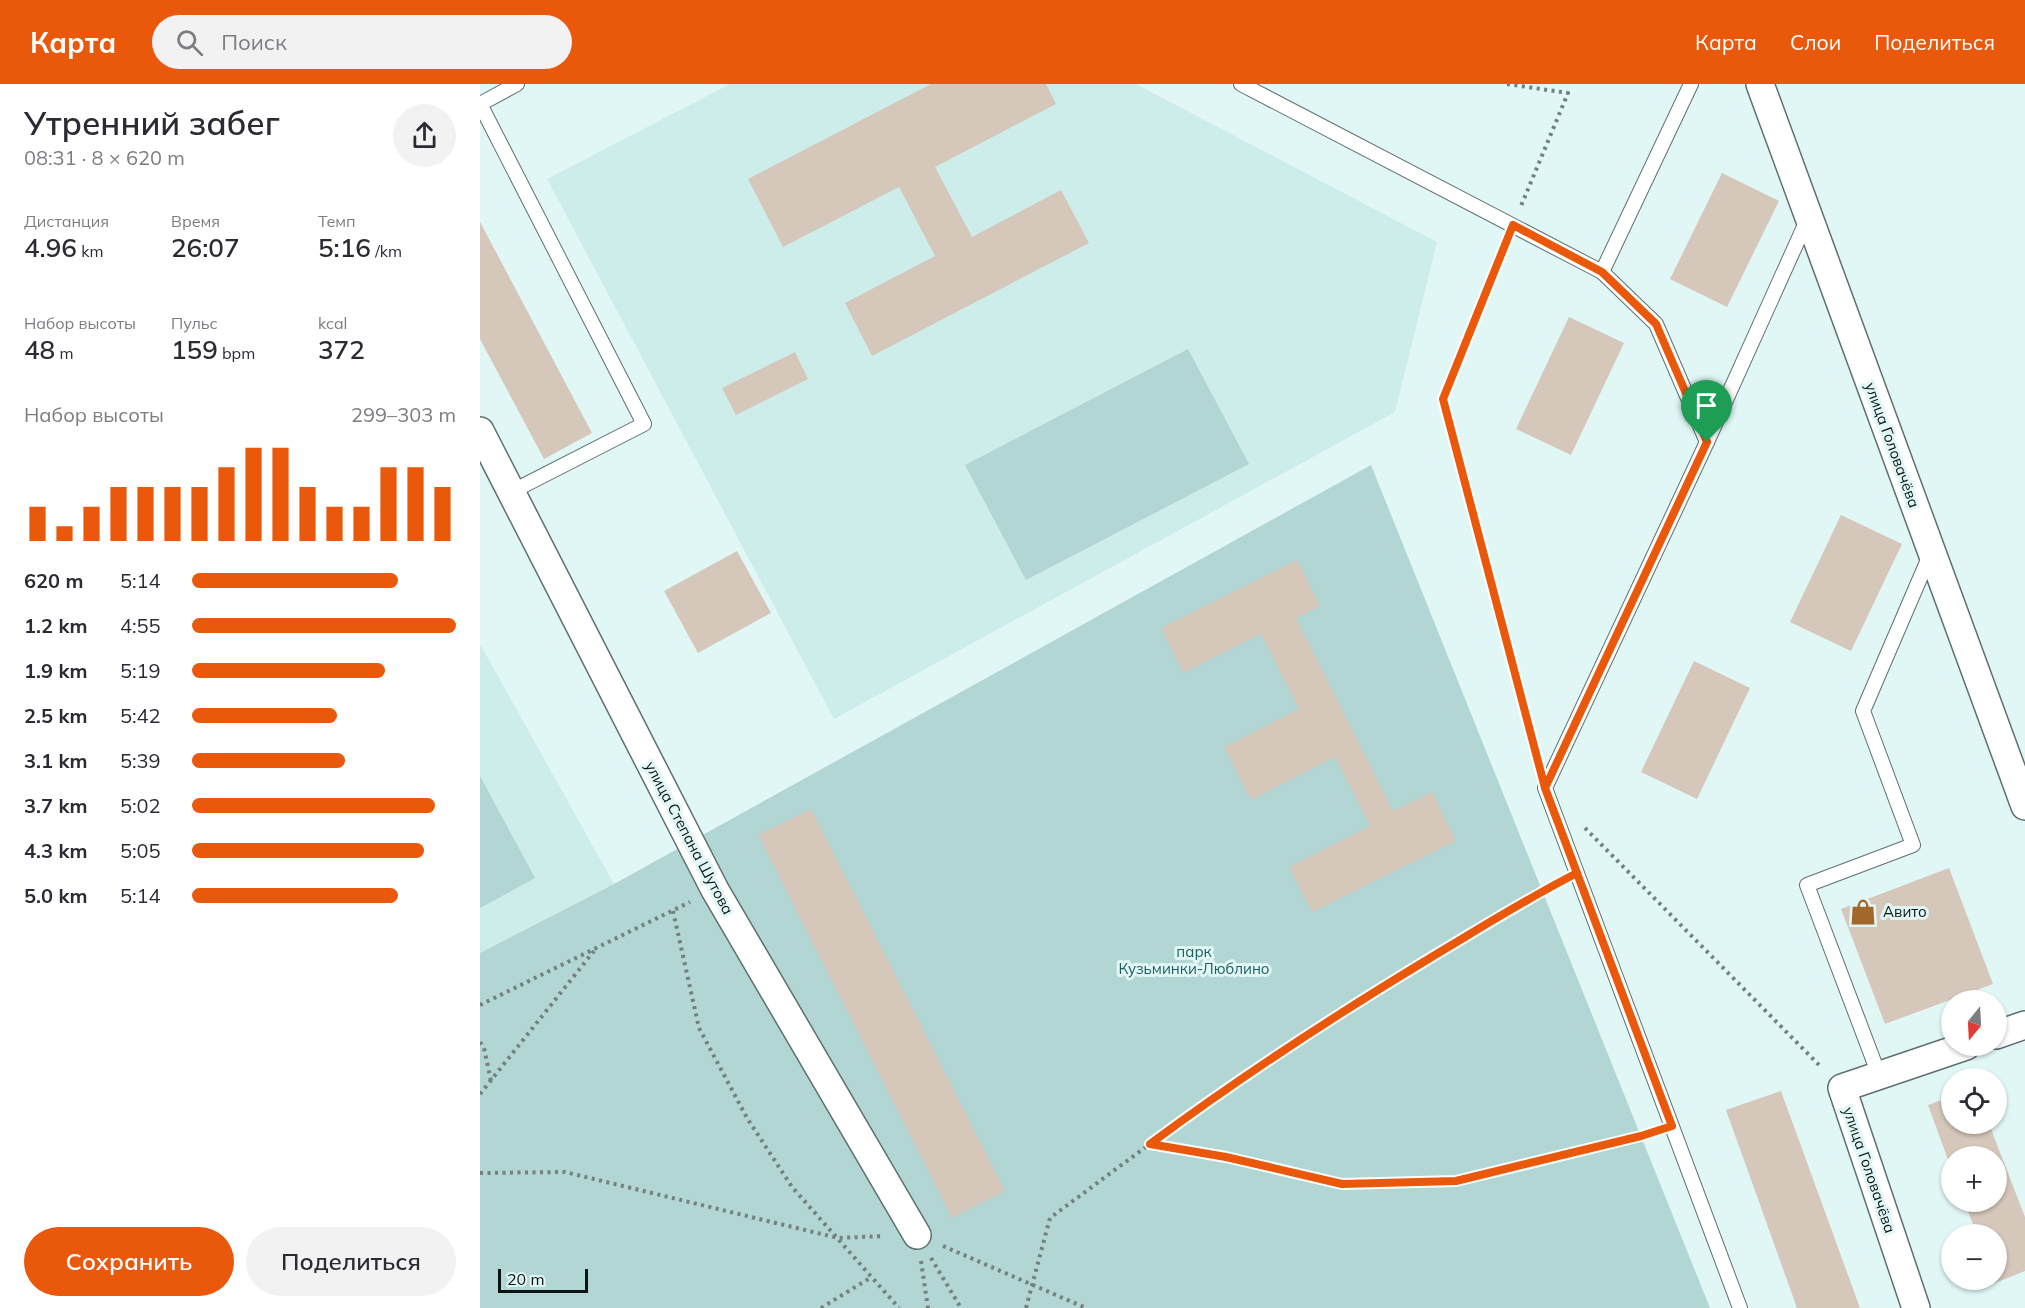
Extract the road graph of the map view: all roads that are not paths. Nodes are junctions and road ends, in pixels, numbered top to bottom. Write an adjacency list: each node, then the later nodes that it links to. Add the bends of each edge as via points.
1 (517, 84): 5 (lane)
2 (1241, 84): 7 (lane)
3 (1691, 84): 7 (lane)
4 (1760, 84): 6 (street, улица Головачёва)
5 (480, 104): 10 (lane, via 644,424)
6 (1809, 217): 9 (lane); 11 (street, улица Головачёва)
7 (1602, 272): 9 (lane, via 1656,324)
8 (480, 431): 10 (street, улица Степана Шутова)
9 (1707, 442): 18 (lane, via 1545,788)
10 (510, 492): 17 (street, улица Степана Шутова, via 715,890)
11 (1932, 552): 12 (street, улица Головачёва); 16 (lane, via 1863,711 1913,845 1807,885)
12 (2025, 806)
13 (2025, 1025): 14 (street)
14 (2007, 1031)
15 (1941, 1054): 16 (street, улица Головачёва)
16 (1879, 1075): 19 (street, улица Головачёва, via 1842,1088)
17 (917, 1234)
18 (1740, 1308)
19 (1916, 1308)

